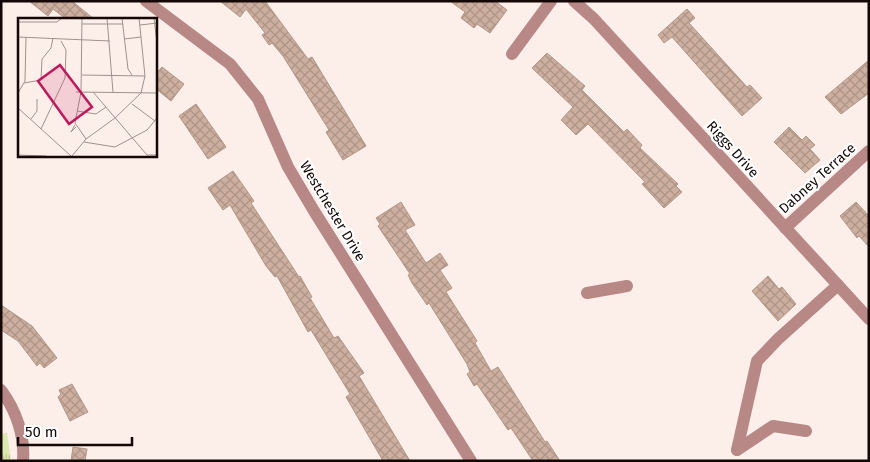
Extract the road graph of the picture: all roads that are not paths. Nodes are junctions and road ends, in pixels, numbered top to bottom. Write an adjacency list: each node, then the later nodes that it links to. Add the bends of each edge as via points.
1 (146, 1): 14 (street, Westchester Drive, via 230,64 258,99 288,167)
2 (551, 1): 4 (street)
3 (574, 1): 6 (street, Riggs Drive, via 594,18)
4 (512, 54)
5 (869, 151): 6 (street, Dabney Terrace)
6 (785, 228): 7 (street, Riggs Drive)
7 (838, 285): 10 (street, Riggs Drive); 12 (street, via 757,361 737,450 773,426)
8 (627, 286): 9 (street)
9 (587, 293)
10 (869, 319)
11 (1, 390): 13 (street, via 17,420)
12 (806, 431)
13 (23, 461)
14 (471, 461)

